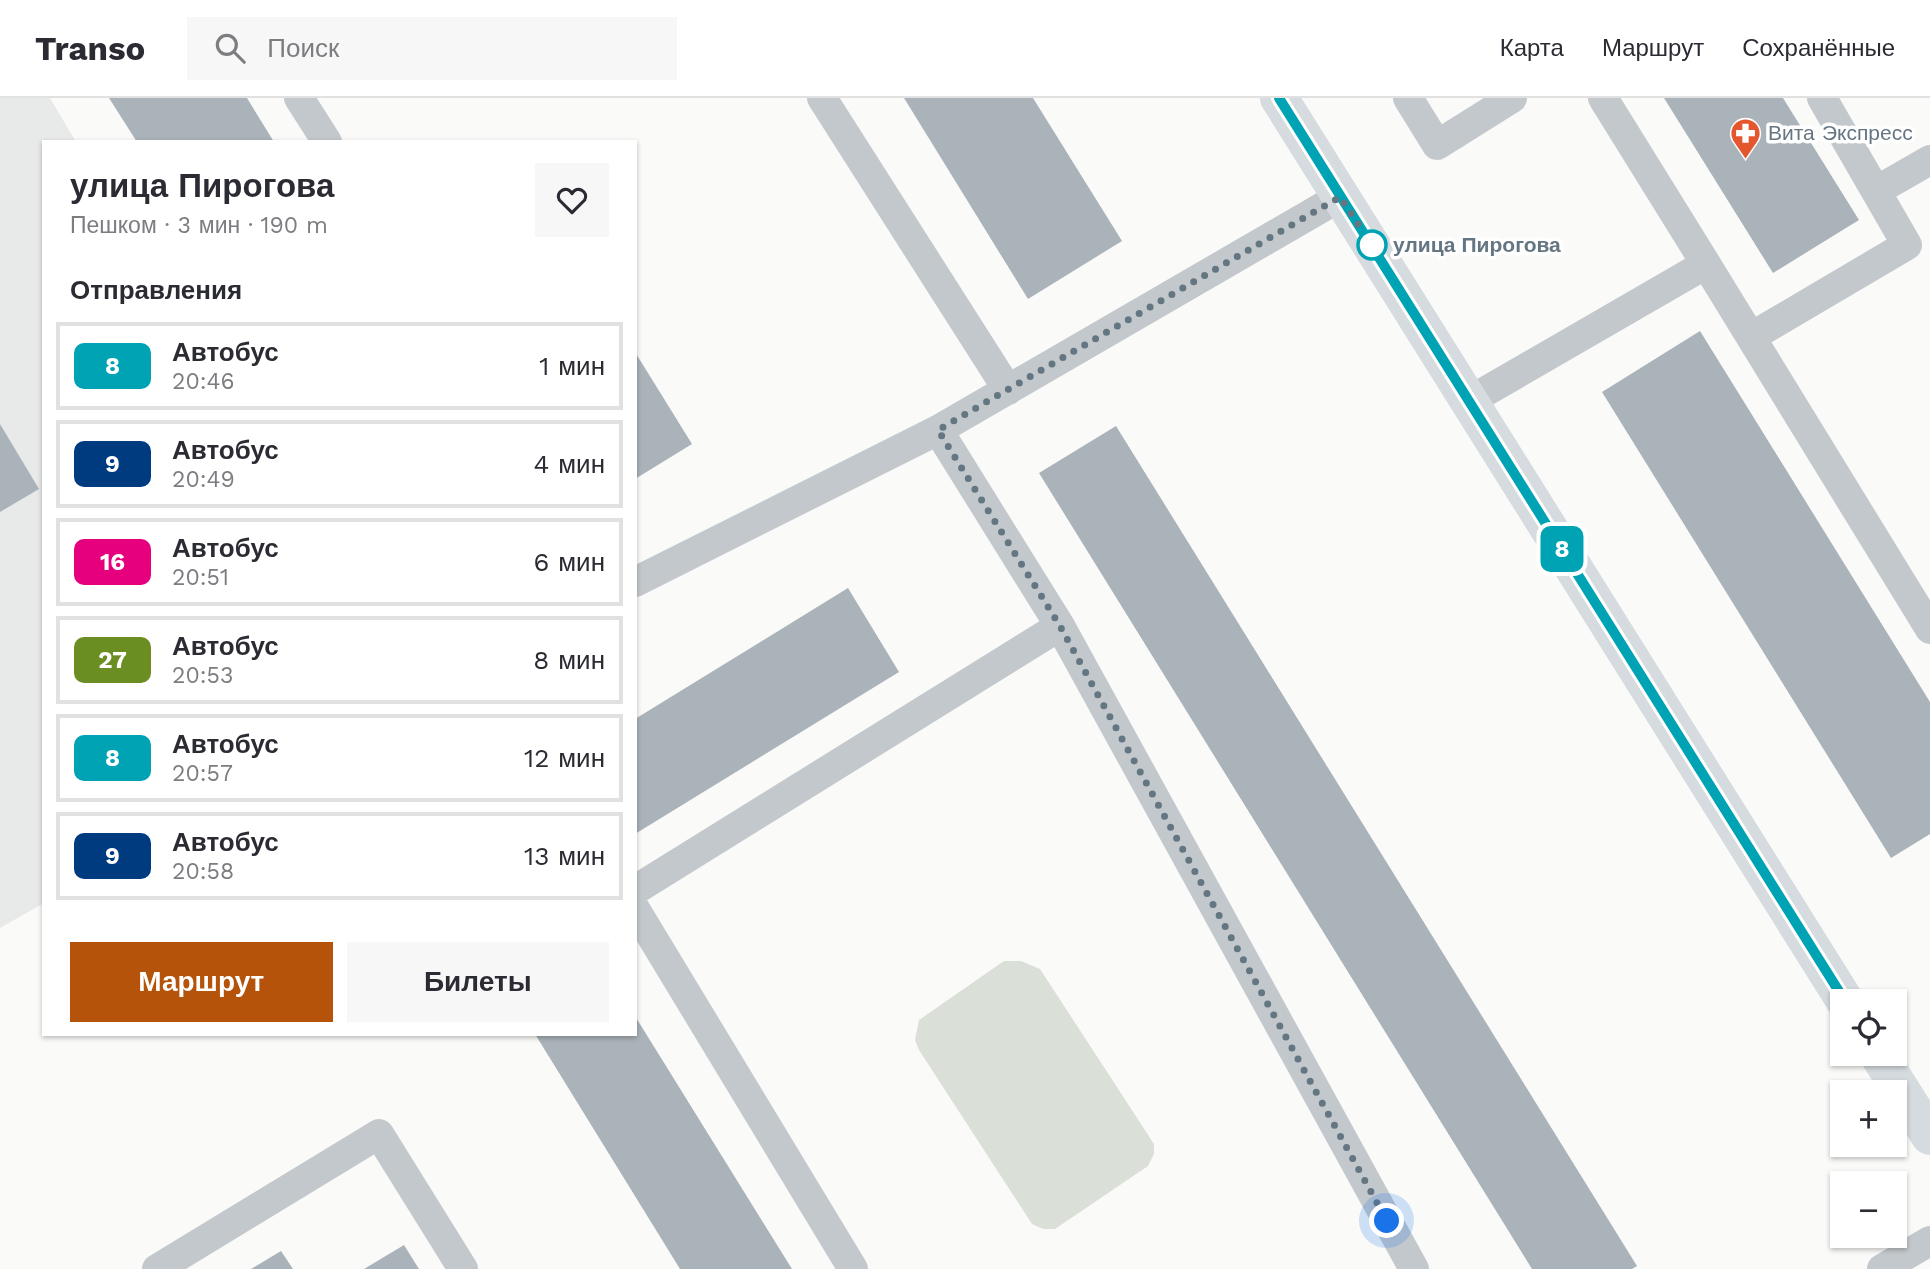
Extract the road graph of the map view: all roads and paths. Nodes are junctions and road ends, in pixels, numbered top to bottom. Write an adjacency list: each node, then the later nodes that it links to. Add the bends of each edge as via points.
1 (299, 98): 8 (lane)
2 (822, 98): 14 (lane)
3 (1279, 98): 11 (main road)
4 (1408, 98): 5 (lane, via 1437,145)
5 (1512, 98)
6 (1603, 98): 12 (lane)
7 (1822, 98): 10 (lane)
8 (326, 140)
9 (1930, 160): 10 (lane)
10 (1875, 191): 13 (lane, via 1907,245)
11 (1340, 197): 14 (lane); 15 (main road)
12 (1706, 264): 13 (lane); 15 (lane)
13 (1751, 337): 19 (lane)
14 (1008, 390): 16 (lane)
15 (1469, 401): 22 (main road)
16 (938, 430): 17 (lane); 18 (lane)
17 (637, 581)
18 (1060, 626): 20 (lane); 29 (lane)
19 (1930, 629)
20 (637, 889)
21 (637, 912): 28 (lane)
22 (1837, 989)
23 (1886, 1066): 24 (main road)
24 (1930, 1136)
25 (1930, 1241): 30 (lane)
26 (157, 1269): 27 (lane, via 379,1134)
27 (463, 1269)
28 (853, 1269)
29 (1413, 1269)
30 (1882, 1269)

